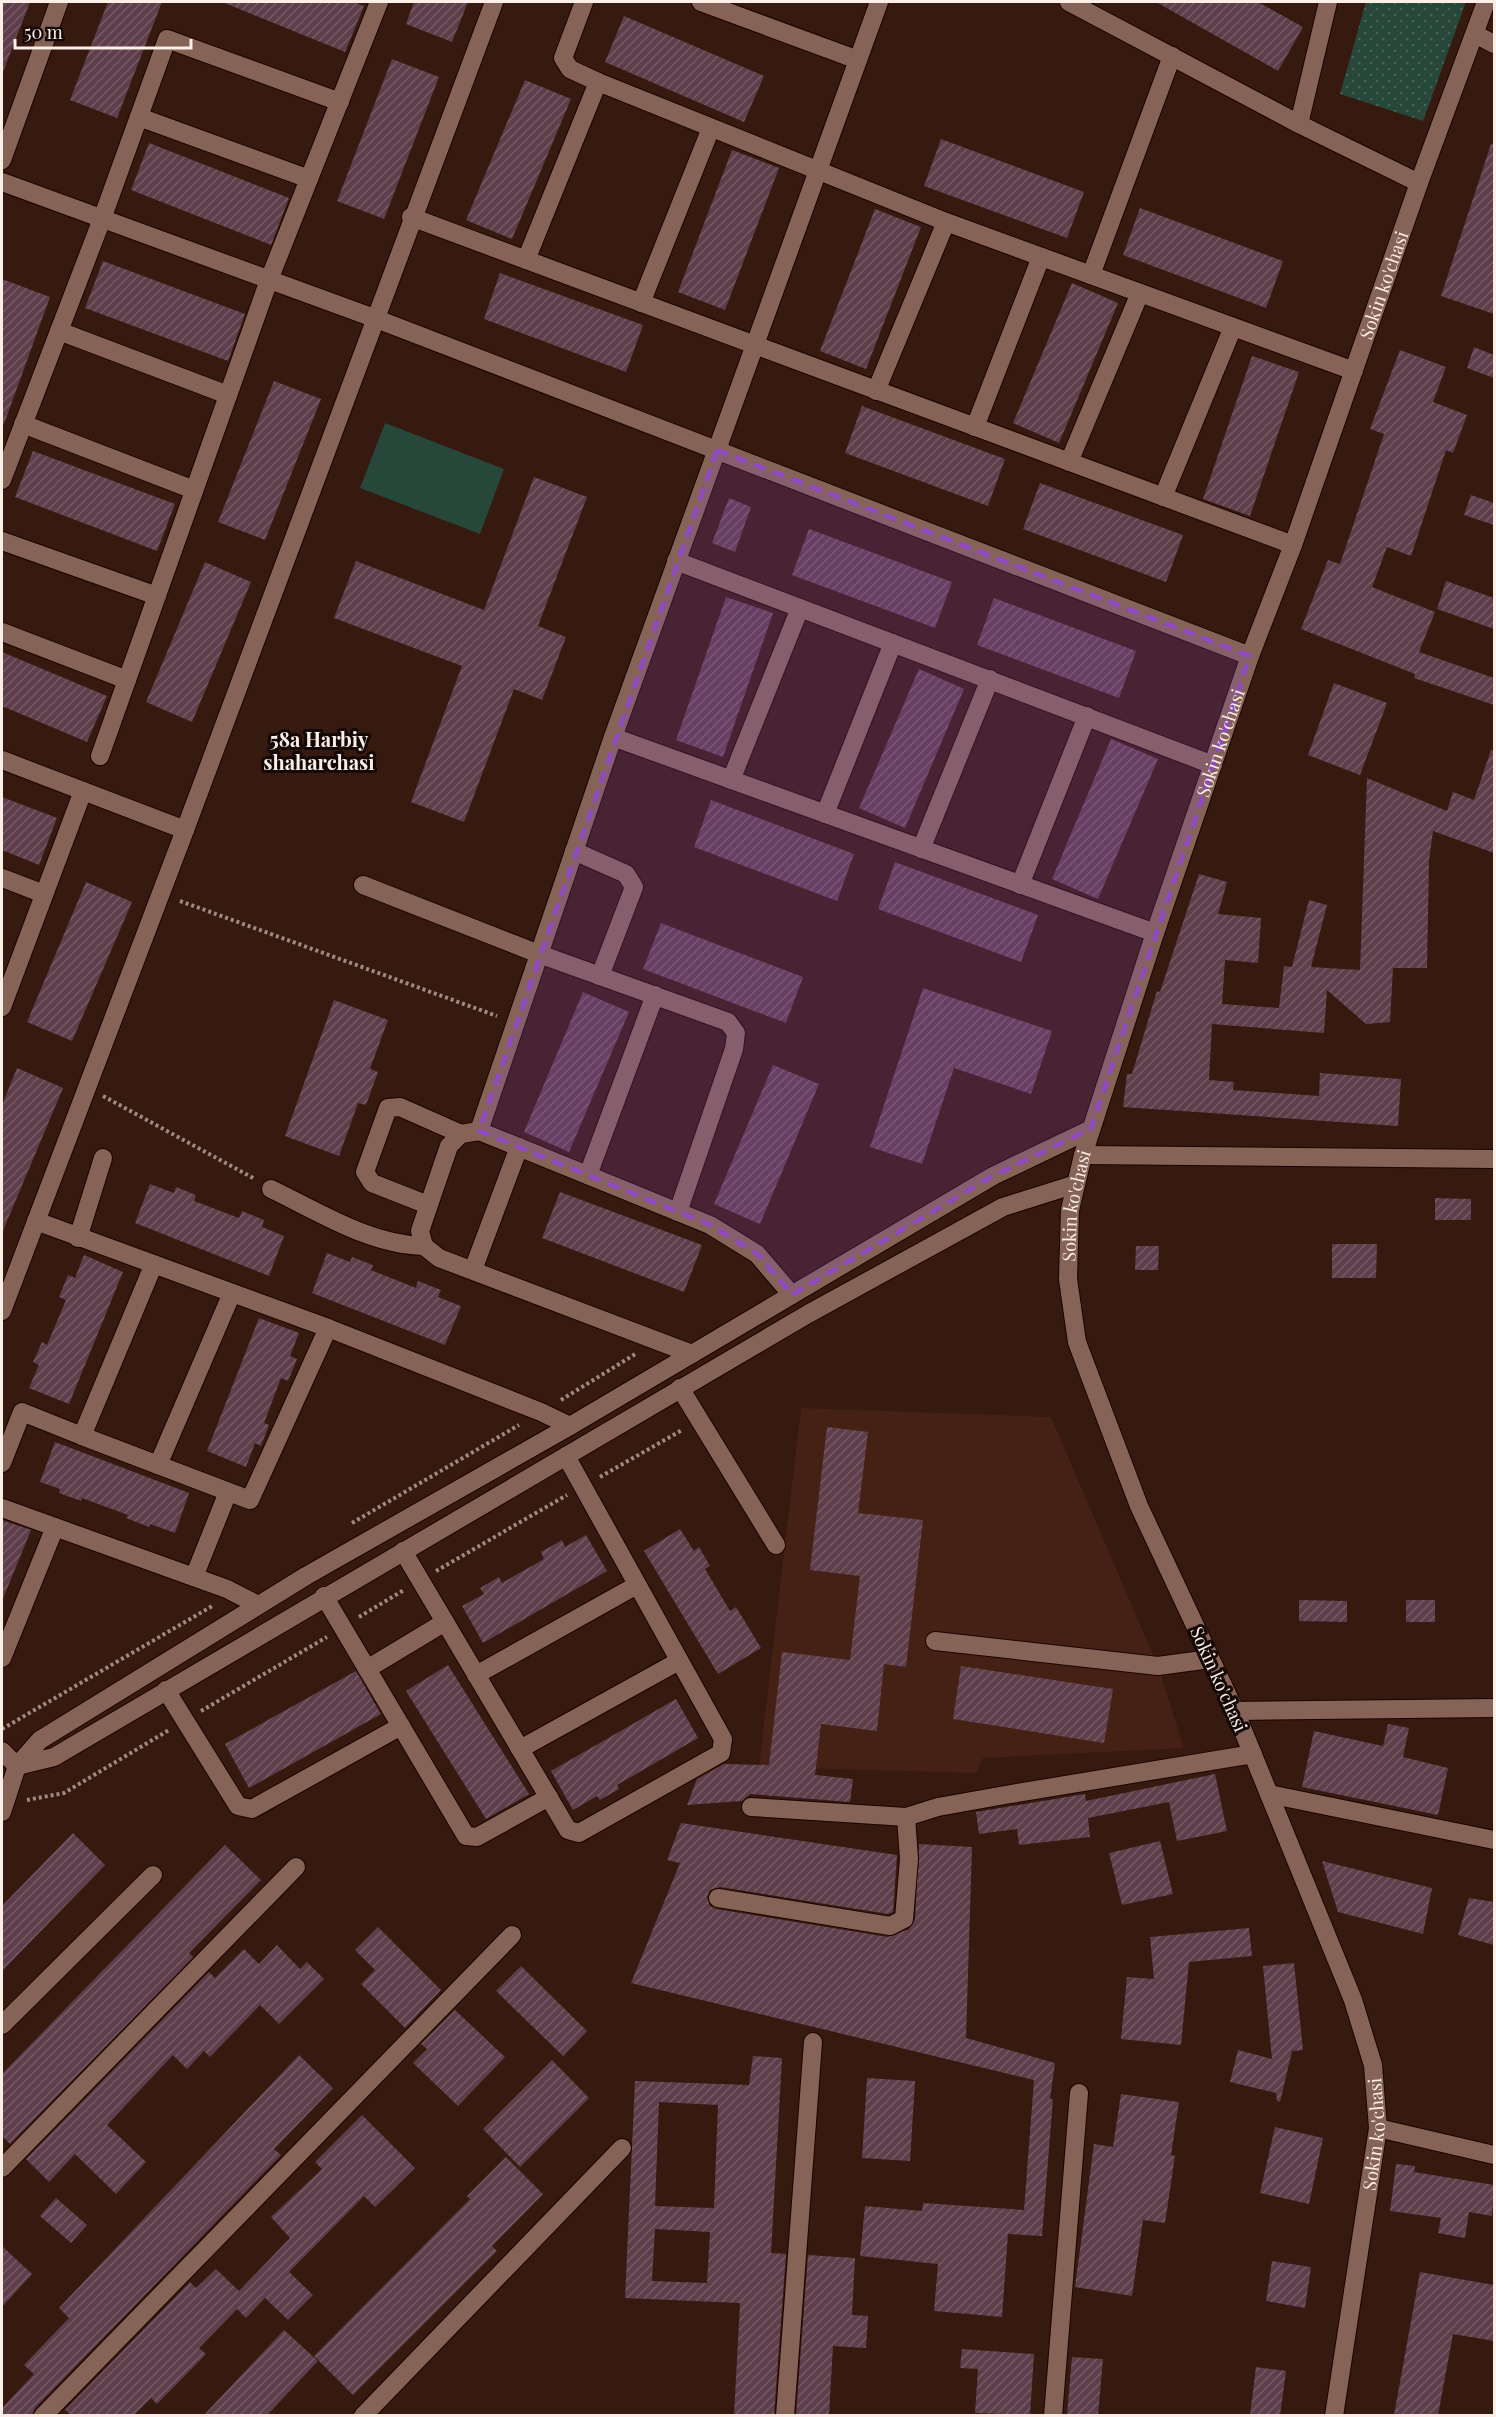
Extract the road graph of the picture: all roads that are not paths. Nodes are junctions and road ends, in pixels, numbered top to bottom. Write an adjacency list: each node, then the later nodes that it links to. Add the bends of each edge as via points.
1 (59, 2): 19 (street)
2 (380, 2): 15 (street)
3 (494, 2): 24 (street)
4 (584, 2): 14 (street, via 563,58 570,69)
5 (701, 2): 13 (street)
6 (879, 2): 13 (street)
7 (1069, 2): 12 (street)
8 (1486, 2): 10 (street, Sokin ko'chasi)
9 (1322, 4): 17 (street)
10 (1475, 34): 11 (street); 23 (street, Sokin ko'chasi)
11 (1494, 44)
12 (1172, 57): 17 (street); 29 (street)
13 (858, 60): 20 (street)
14 (598, 82): 18 (street); 28 (street)
15 (340, 102): 16 (street, via 167,39); 21 (street)
16 (139, 117): 21 (street); 25 (street)
17 (1299, 124): 23 (street)
18 (711, 128): 20 (street); 32 (street)
19 (2, 160)
20 (817, 172): 26 (street); 36 (street)
21 (309, 179): 30 (street)
22 (2, 182): 25 (street)
23 (1419, 183): 37 (street, Sokin ko'chasi)
24 (411, 217): 28 (street); 33 (street)
25 (102, 219): 30 (street); 35 (street)
26 (946, 222): 27 (street); 38 (street)
27 (1041, 257): 29 (street); 41 (street)
28 (526, 260): 32 (street)
29 (1091, 275): 31 (street)
30 (269, 280): 33 (street); 39 (street)
31 (1140, 293): 34 (street); 43 (street)
32 (641, 303): 36 (street)
33 (374, 318): 42 (street); 65 (street)
34 (1233, 327): 37 (street); 46 (street)
35 (59, 331): 39 (street); 40 (street)
36 (753, 345): 38 (street); 42 (street)
37 (1354, 371): 48 (street, Sokin ko'chasi)
38 (876, 391): 41 (street)
39 (228, 395): 45 (street)
40 (23, 424): 44 (street); 45 (street)
41 (975, 427): 43 (street)
42 (717, 450): 49 (street); 54 (street)
43 (1069, 462): 46 (street)
44 (2, 480)
45 (194, 490): 50 (street)
46 (1163, 497): 48 (street)
47 (2, 541): 50 (street)
48 (1293, 546): 54 (street, Sokin ko'chasi)
49 (676, 561): 51 (street); 58 (street)
50 (157, 596): 56 (street)
51 (800, 608): 53 (street); 62 (street)
52 (2, 632): 56 (street)
53 (893, 643): 55 (street); 64 (street)
54 (1250, 656): 61 (street, Sokin ko'chasi)
55 (990, 679): 57 (street); 66 (street)
56 (127, 680): 59 (street)
57 (1087, 716): 61 (street); 70 (street)
58 (613, 737): 62 (street); 67 (street)
59 (100, 756)
60 (2, 760): 63 (street)
61 (1213, 765): 72 (street, Sokin ko'chasi)
62 (731, 780): 64 (street)
63 (83, 791): 65 (street); 71 (street)
64 (825, 814): 66 (street)
65 (185, 830): 88 (street)
66 (921, 849): 70 (street)
67 (574, 851): 73 (street); 74 (street, via 626,874 634,887)
68 (2, 878): 71 (street)
69 (363, 885): 73 (street)
70 (1020, 885): 72 (street)
71 (44, 894): 76 (street)
72 (1155, 933): 77 (street, Sokin ko'chasi)
73 (538, 954): 74 (street); 78 (street, via 515,1023)
74 (600, 976): 75 (street)
75 (655, 996): 83 (street); 87 (street, via 728,1022 736,1033 734,1049)
76 (3, 997)
77 (1091, 1130): 80 (street, Sokin ko'chasi); 94 (street, via 993,1176)
78 (470, 1132): 79 (street); 86 (street, via 449,1146); 86 (street, via 400,1107 388,1108 365,1172 372,1182)
79 (519, 1147): 83 (street); 92 (street)
80 (1083, 1155): 82 (street); 84 (street, Sokin ko'chasi)
81 (103, 1158): 89 (street)
82 (1494, 1159)
83 (588, 1175): 87 (street)
84 (1076, 1184): 98 (street, via 1003,1207); 116 (street, Sokin ko'chasi, via 1070,1210 1068,1279 1077,1342 1139,1506)
85 (271, 1189): 90 (street, via 348,1226 399,1245)
86 (428, 1205): 90 (street, via 420,1232)
87 (678, 1212): 94 (street, via 710,1225 757,1254)
88 (36, 1221): 89 (street); 95 (street)
89 (78, 1238): 91 (street)
90 (424, 1246): 92 (street, via 439,1258)
91 (153, 1266): 93 (street); 100 (street)
92 (473, 1270): 97 (street)
93 (231, 1293): 96 (street); 103 (street)
94 (792, 1295): 97 (street)
95 (2, 1311)
96 (328, 1328): 99 (street); 104 (street, via 250,1500)
97 (692, 1354): 99 (street)
98 (680, 1388): 101 (street); 107 (street)
99 (570, 1426): 112 (street)
100 (82, 1436): 102 (street, via 22,1412); 103 (street)
101 (566, 1456): 108 (street); 110 (street)
102 (2, 1463)
103 (158, 1465): 104 (street)
104 (228, 1492): 109 (street)
105 (2, 1508): 106 (street)
106 (55, 1527): 109 (street); 115 (street)
107 (776, 1545)
108 (403, 1551): 111 (street); 113 (street)
109 (194, 1577): 112 (street)
110 (637, 1585): 117 (street); 119 (street)
111 (324, 1596): 118 (street); 120 (street)
112 (258, 1605): 127 (street, via 40,1740)
113 (445, 1622): 118 (street); 119 (street)
114 (935, 1641): 116 (street, via 1158,1666)
115 (2, 1658)
116 (1210, 1659): 122 (street, Sokin ko'chasi)
117 (680, 1660): 124 (street); 129 (street, via 723,1739 721,1754 579,1833 568,1830)
118 (367, 1669): 123 (street)
119 (476, 1675): 124 (street)
120 (166, 1690): 123 (street, via 238,1806 252,1809); 127 (street, via 54,1757)
121 (1494, 1708): 122 (street)
122 (1234, 1711): 126 (street, Sokin ko'chasi)
123 (401, 1726): 129 (street, via 466,1836 477,1837)
124 (520, 1749): 129 (street)
125 (2, 1751): 127 (street)
126 (1253, 1754): 128 (street, Sokin ko'chasi); 132 (street, via 983,1799)
127 (17, 1766): 131 (street)
128 (1269, 1794): 133 (street); 141 (street, Sokin ko'chasi, via 1368,2043 1377,2086)
129 (549, 1797)
130 (751, 1807): 132 (street)
131 (2, 1812)
132 (906, 1816): 136 (street, via 909,1859 904,1919 890,1926)
133 (1494, 1840)
134 (296, 1867): 144 (street)
135 (153, 1875): 138 (street)
136 (718, 1898)
137 (512, 1935): 145 (street)
138 (2, 2025)
139 (813, 2042): 147 (street)
140 (1079, 2093): 148 (street)
141 (1378, 2128): 143 (street); 149 (street, Sokin ko'chasi)
142 (622, 2148): 146 (street)
143 (1494, 2156)
144 (2, 2168)
145 (43, 2415)
146 (363, 2415)
147 (785, 2415)
148 (1053, 2415)
149 (1334, 2415)

